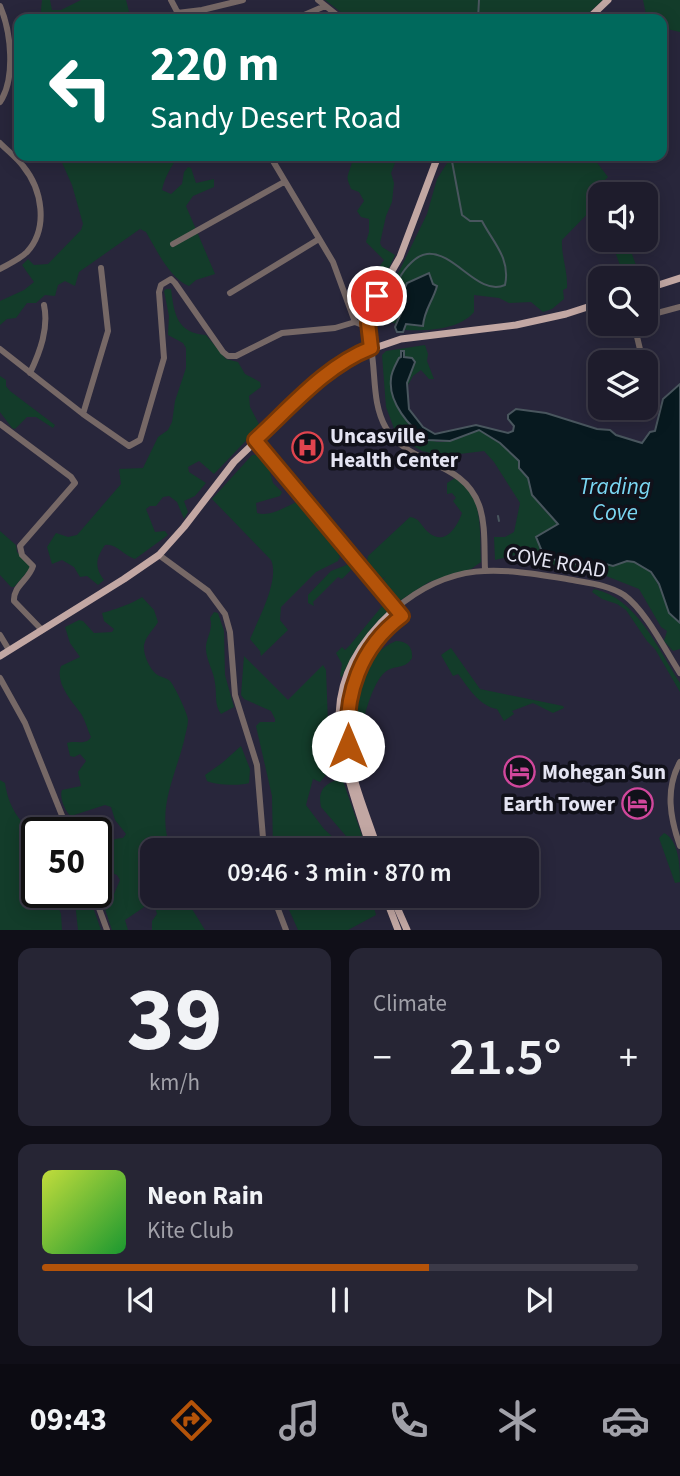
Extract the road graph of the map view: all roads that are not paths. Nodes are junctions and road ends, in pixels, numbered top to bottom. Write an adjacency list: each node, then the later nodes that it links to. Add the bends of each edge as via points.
1 (243, 0): 6 (street)
2 (318, 0): 5 (street)
3 (608, 0): 9 (main road)
4 (0, 6): 10 (street, via 11,66)
5 (326, 6): 7 (street); 8 (street)
6 (187, 14)
7 (307, 14)
8 (336, 14)
9 (593, 14)
10 (0, 102)
11 (0, 143): 12 (street)
12 (14, 157)
13 (18, 161): 20 (street, via 31,178 40,204 40,230 28,251)
14 (273, 161): 16 (street)
15 (436, 161): 29 (main road, via 400,257 377,296)
16 (284, 182): 17 (street); 18 (street)
17 (320, 239): 23 (street); 28 (street)
18 (173, 244)
19 (102, 268): 33 (street, via 108,331)
20 (0, 269)
21 (680, 278): 22 (main road)
22 (658, 285)
23 (230, 293)
24 (44, 304): 32 (street, via 46,330)
25 (588, 306): 30 (main road, via 516,325 401,339)
26 (680, 307): 27 (street)
27 (658, 313)
28 (355, 322): 29 (street); 33 (street, via 282,333 228,356 170,279 159,292 165,351 140,440 129,446)
29 (368, 323): 30 (main road)
30 (371, 348): 35 (main road, via 332,370); 37 (street, via 379,408 388,431 411,453 454,473 476,498)
31 (0, 349): 32 (street)
32 (30, 373): 33 (street)
33 (83, 414)
34 (0, 424): 39 (street, via 75,483 20,546 33,566 14,592 14,601)
35 (255, 440): 36 (main road); 38 (main road)
36 (159, 555): 39 (main road); 47 (street, via 208,591 225,614 235,695 257,765)
37 (485, 570): 38 (street, COVE ROAD, via 442,580); 43 (street, COVE ROAD, via 517,571 615,590 638,608)
38 (395, 609): 48 (main road, via 356,653 338,712 343,761); 49 (main road, via 402,616 362,661 347,716 350,758)
39 (42, 630): 41 (main road)
40 (0, 635): 41 (street)
41 (9, 650): 42 (main road)
42 (0, 656)
43 (680, 673)
44 (0, 678): 46 (street)
45 (680, 762): 50 (street, via 672,779 670,804)
46 (62, 817)
47 (263, 838)
48 (367, 838)
49 (374, 838)
50 (680, 846)
51 (99, 908): 55 (street)
52 (278, 908): 56 (street)
53 (390, 908): 57 (main road)
54 (397, 908): 58 (main road)
55 (107, 930)
56 (286, 930)
57 (398, 930)
58 (407, 930)

